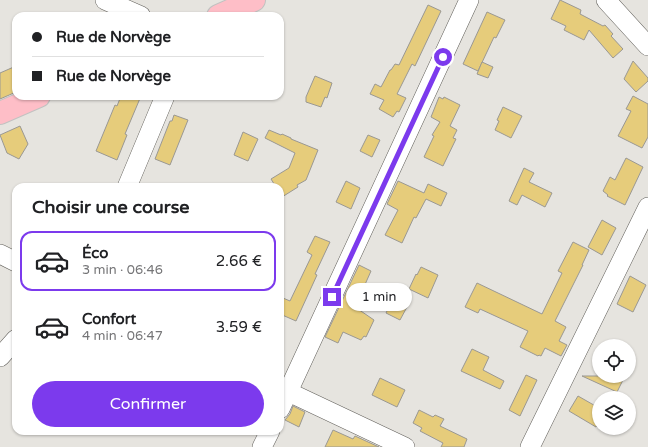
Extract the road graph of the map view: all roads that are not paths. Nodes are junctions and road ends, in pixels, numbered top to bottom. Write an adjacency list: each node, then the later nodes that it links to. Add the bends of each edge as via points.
1 (105, 0): 5 (street)
2 (254, 0): 6 (main road)
3 (469, 0): 17 (street)
4 (606, 0): 7 (street)
5 (132, 12)
6 (227, 12)
7 (648, 46)
8 (30, 100): 10 (main road)
9 (163, 100): 11 (street)
10 (0, 114)
11 (129, 183)
12 (648, 207): 22 (street)
13 (0, 254): 14 (street)
14 (12, 260)
15 (12, 343): 16 (street)
16 (0, 357)
17 (284, 394)
18 (284, 396): 21 (street)
19 (268, 435): 20 (street)
20 (262, 447)
21 (405, 447)
22 (530, 447)

